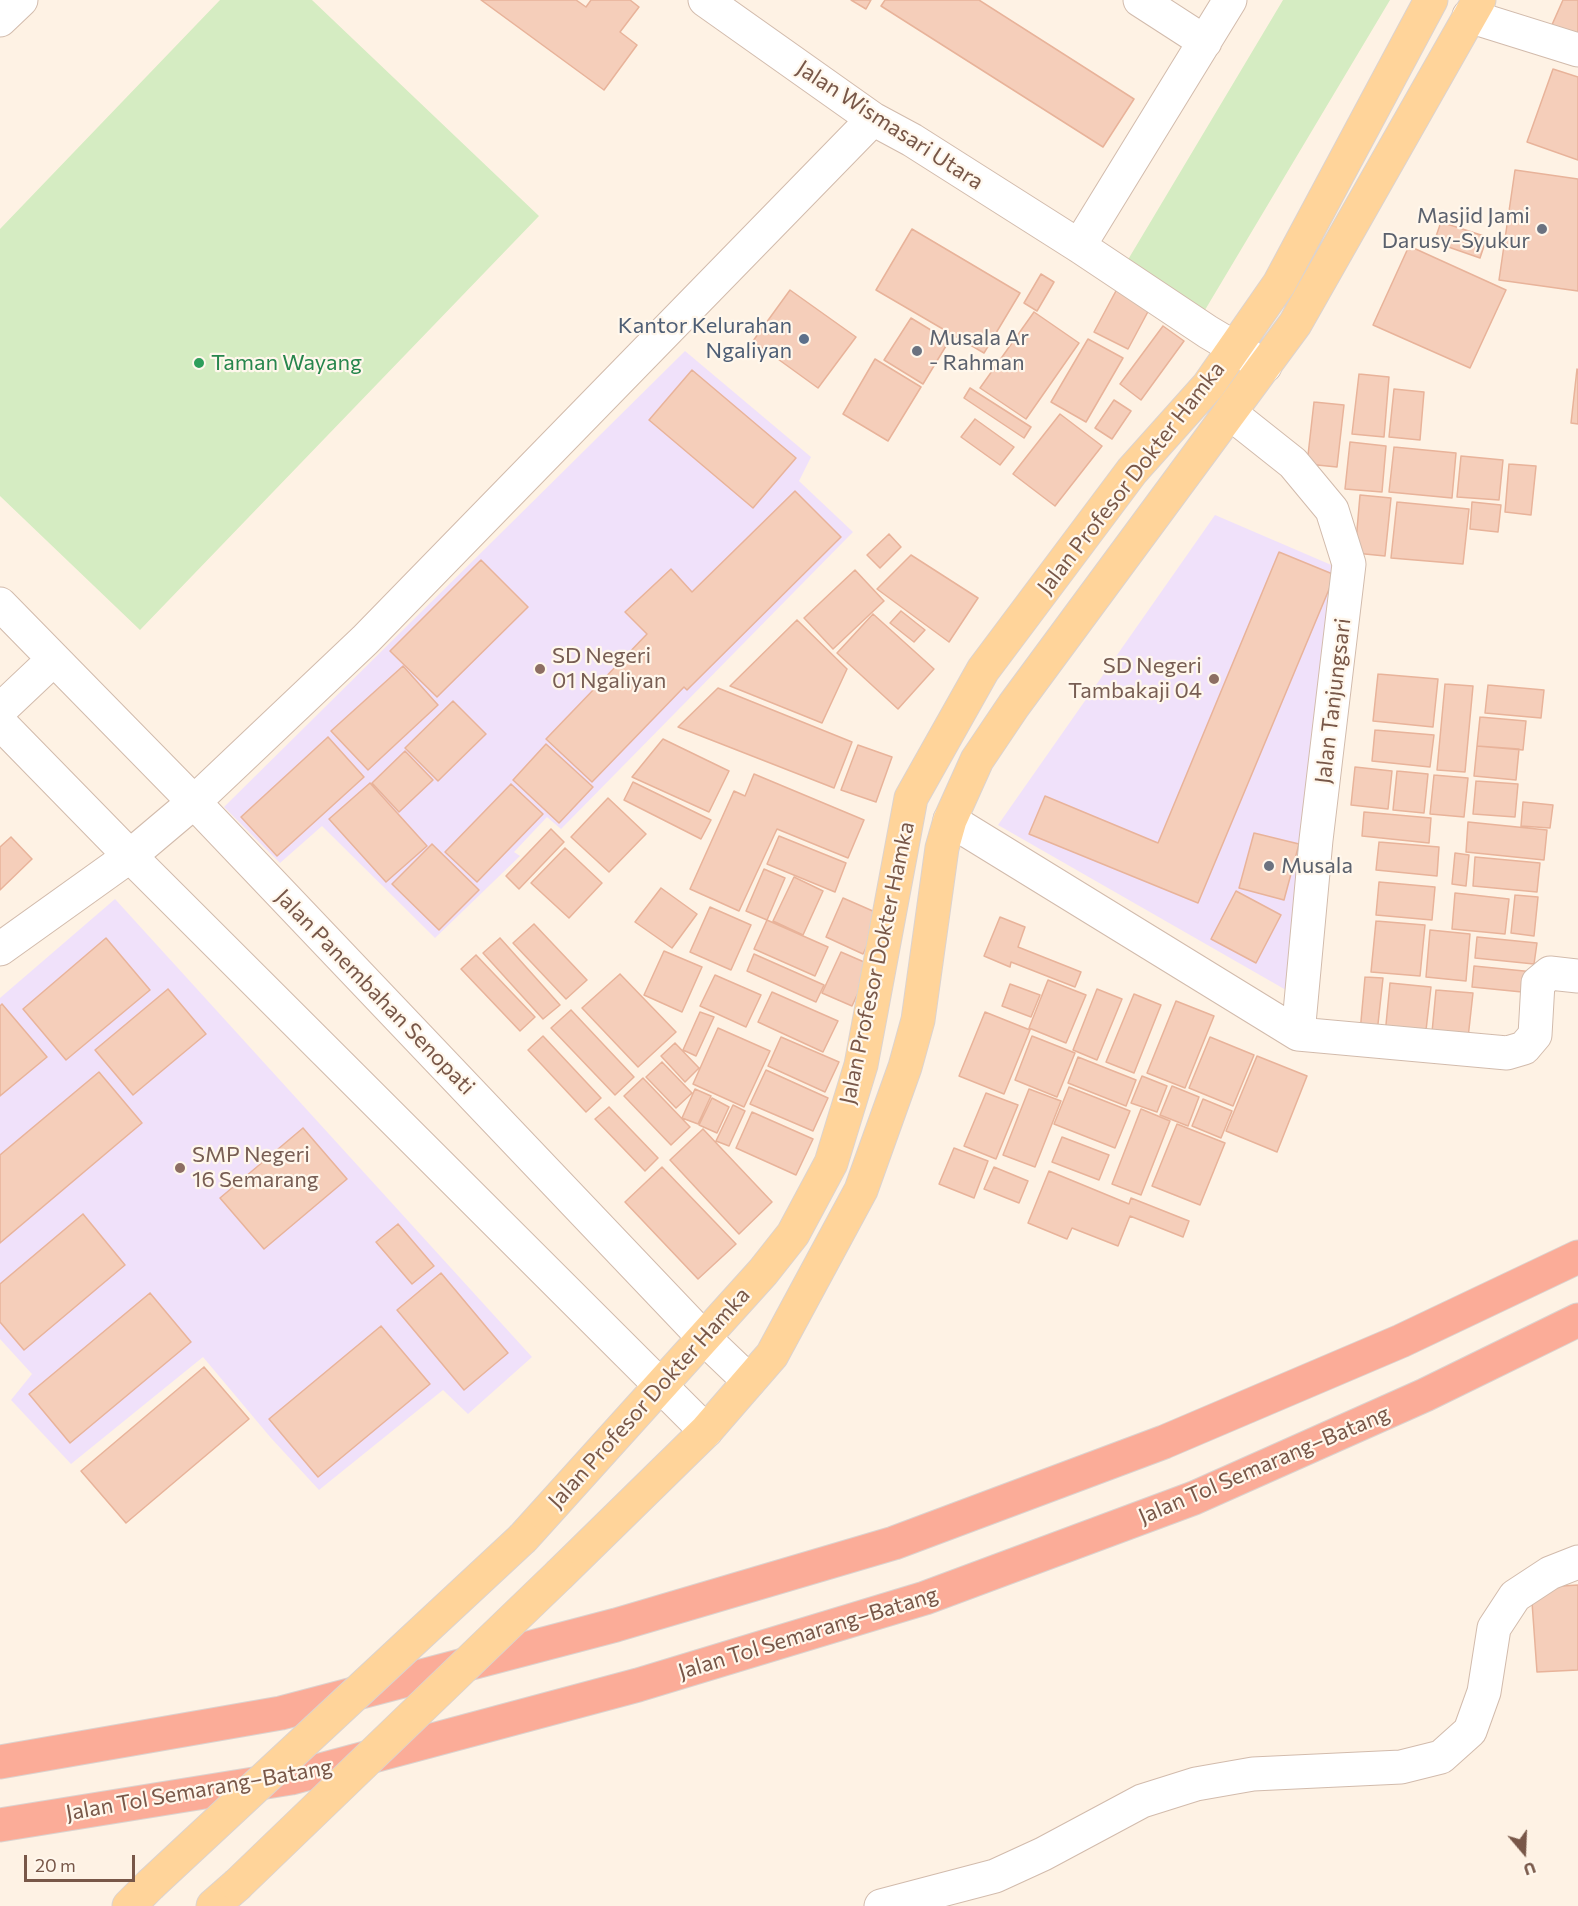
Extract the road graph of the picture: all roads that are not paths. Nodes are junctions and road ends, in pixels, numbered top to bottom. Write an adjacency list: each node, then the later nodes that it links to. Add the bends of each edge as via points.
1 (21, 0): 7 (street)
2 (705, 0): 10 (street, Jalan Wismasari Utara)
3 (1140, 0): 8 (street)
4 (1230, 0): 8 (street)
5 (1431, 0): 12 (main road, Jalan Profesor Dokter Hamka, via 1279,284)
6 (1474, 8): 9 (street); 13 (main road, Jalan Profesor Dokter Hamka, via 1295,324)
7 (0, 20)
8 (1205, 42): 11 (street)
9 (1578, 50)
10 (873, 119): 11 (street, Jalan Wismasari Utara); 19 (street, via 365,640)
11 (1079, 246): 12 (street, Jalan Wismasari Utara)
12 (1234, 348): 13 (street, Jalan Wismasari Utara); 27 (main road, Jalan Profesor Dokter Hamka, via 1208,386 1132,471 983,670 911,798 861,1065 831,1163 792,1234)
13 (1265, 366): 14 (main road, Jalan Profesor Dokter Hamka)
14 (1230, 413): 20 (main road, Jalan Profesor Dokter Hamka, via 1014,705 977,759); 24 (street, Jalan Tanjungsari, via 1293,463 1332,510 1349,564 1316,840)
15 (0, 604): 16 (street, Jalan Panembahan Senopati)
16 (54, 659): 17 (street); 19 (street, Jalan Panembahan Senopati)
17 (0, 710)
18 (0, 723): 21 (street)
19 (194, 802): 21 (street); 27 (street, Jalan Panembahan Senopati)
20 (950, 820): 24 (street); 28 (main road, Jalan Profesor Dokter Hamka, via 942,848 918,1020 865,1179 771,1355)
21 (130, 856): 22 (street); 29 (street)
22 (0, 949)
23 (1578, 976): 24 (street, via 1550,973 1538,983 1535,1035 1524,1048 1507,1053)
24 (1298, 1034)
25 (1578, 1257): 32 (highway, via 1401,1341 1164,1442 894,1543 616,1625 281,1713)
26 (1578, 1320): 33 (highway, Jalan Tol Semarang–Batang, via 1425,1395 1194,1498 925,1598 638,1685 291,1778)
27 (703, 1337): 28 (street, Jalan Panembahan Senopati); 29 (main road, Jalan Profesor Dokter Hamka)
28 (749, 1381): 30 (main road, Jalan Profesor Dokter Hamka)
29 (660, 1386): 30 (street); 34 (main road, Jalan Profesor Dokter Hamka, bridge, via 523,1538)
30 (706, 1431): 35 (main road, Jalan Profesor Dokter Hamka, bridge)
31 (1578, 1562): 36 (street, via 1550,1573 1515,1596 1494,1628 1484,1692 1470,1731 1441,1757 1401,1767 1253,1774 1196,1784 1142,1801 995,1876)
32 (0, 1762)
33 (0, 1825)
34 (139, 1895)
35 (225, 1895)
36 (881, 1906)

